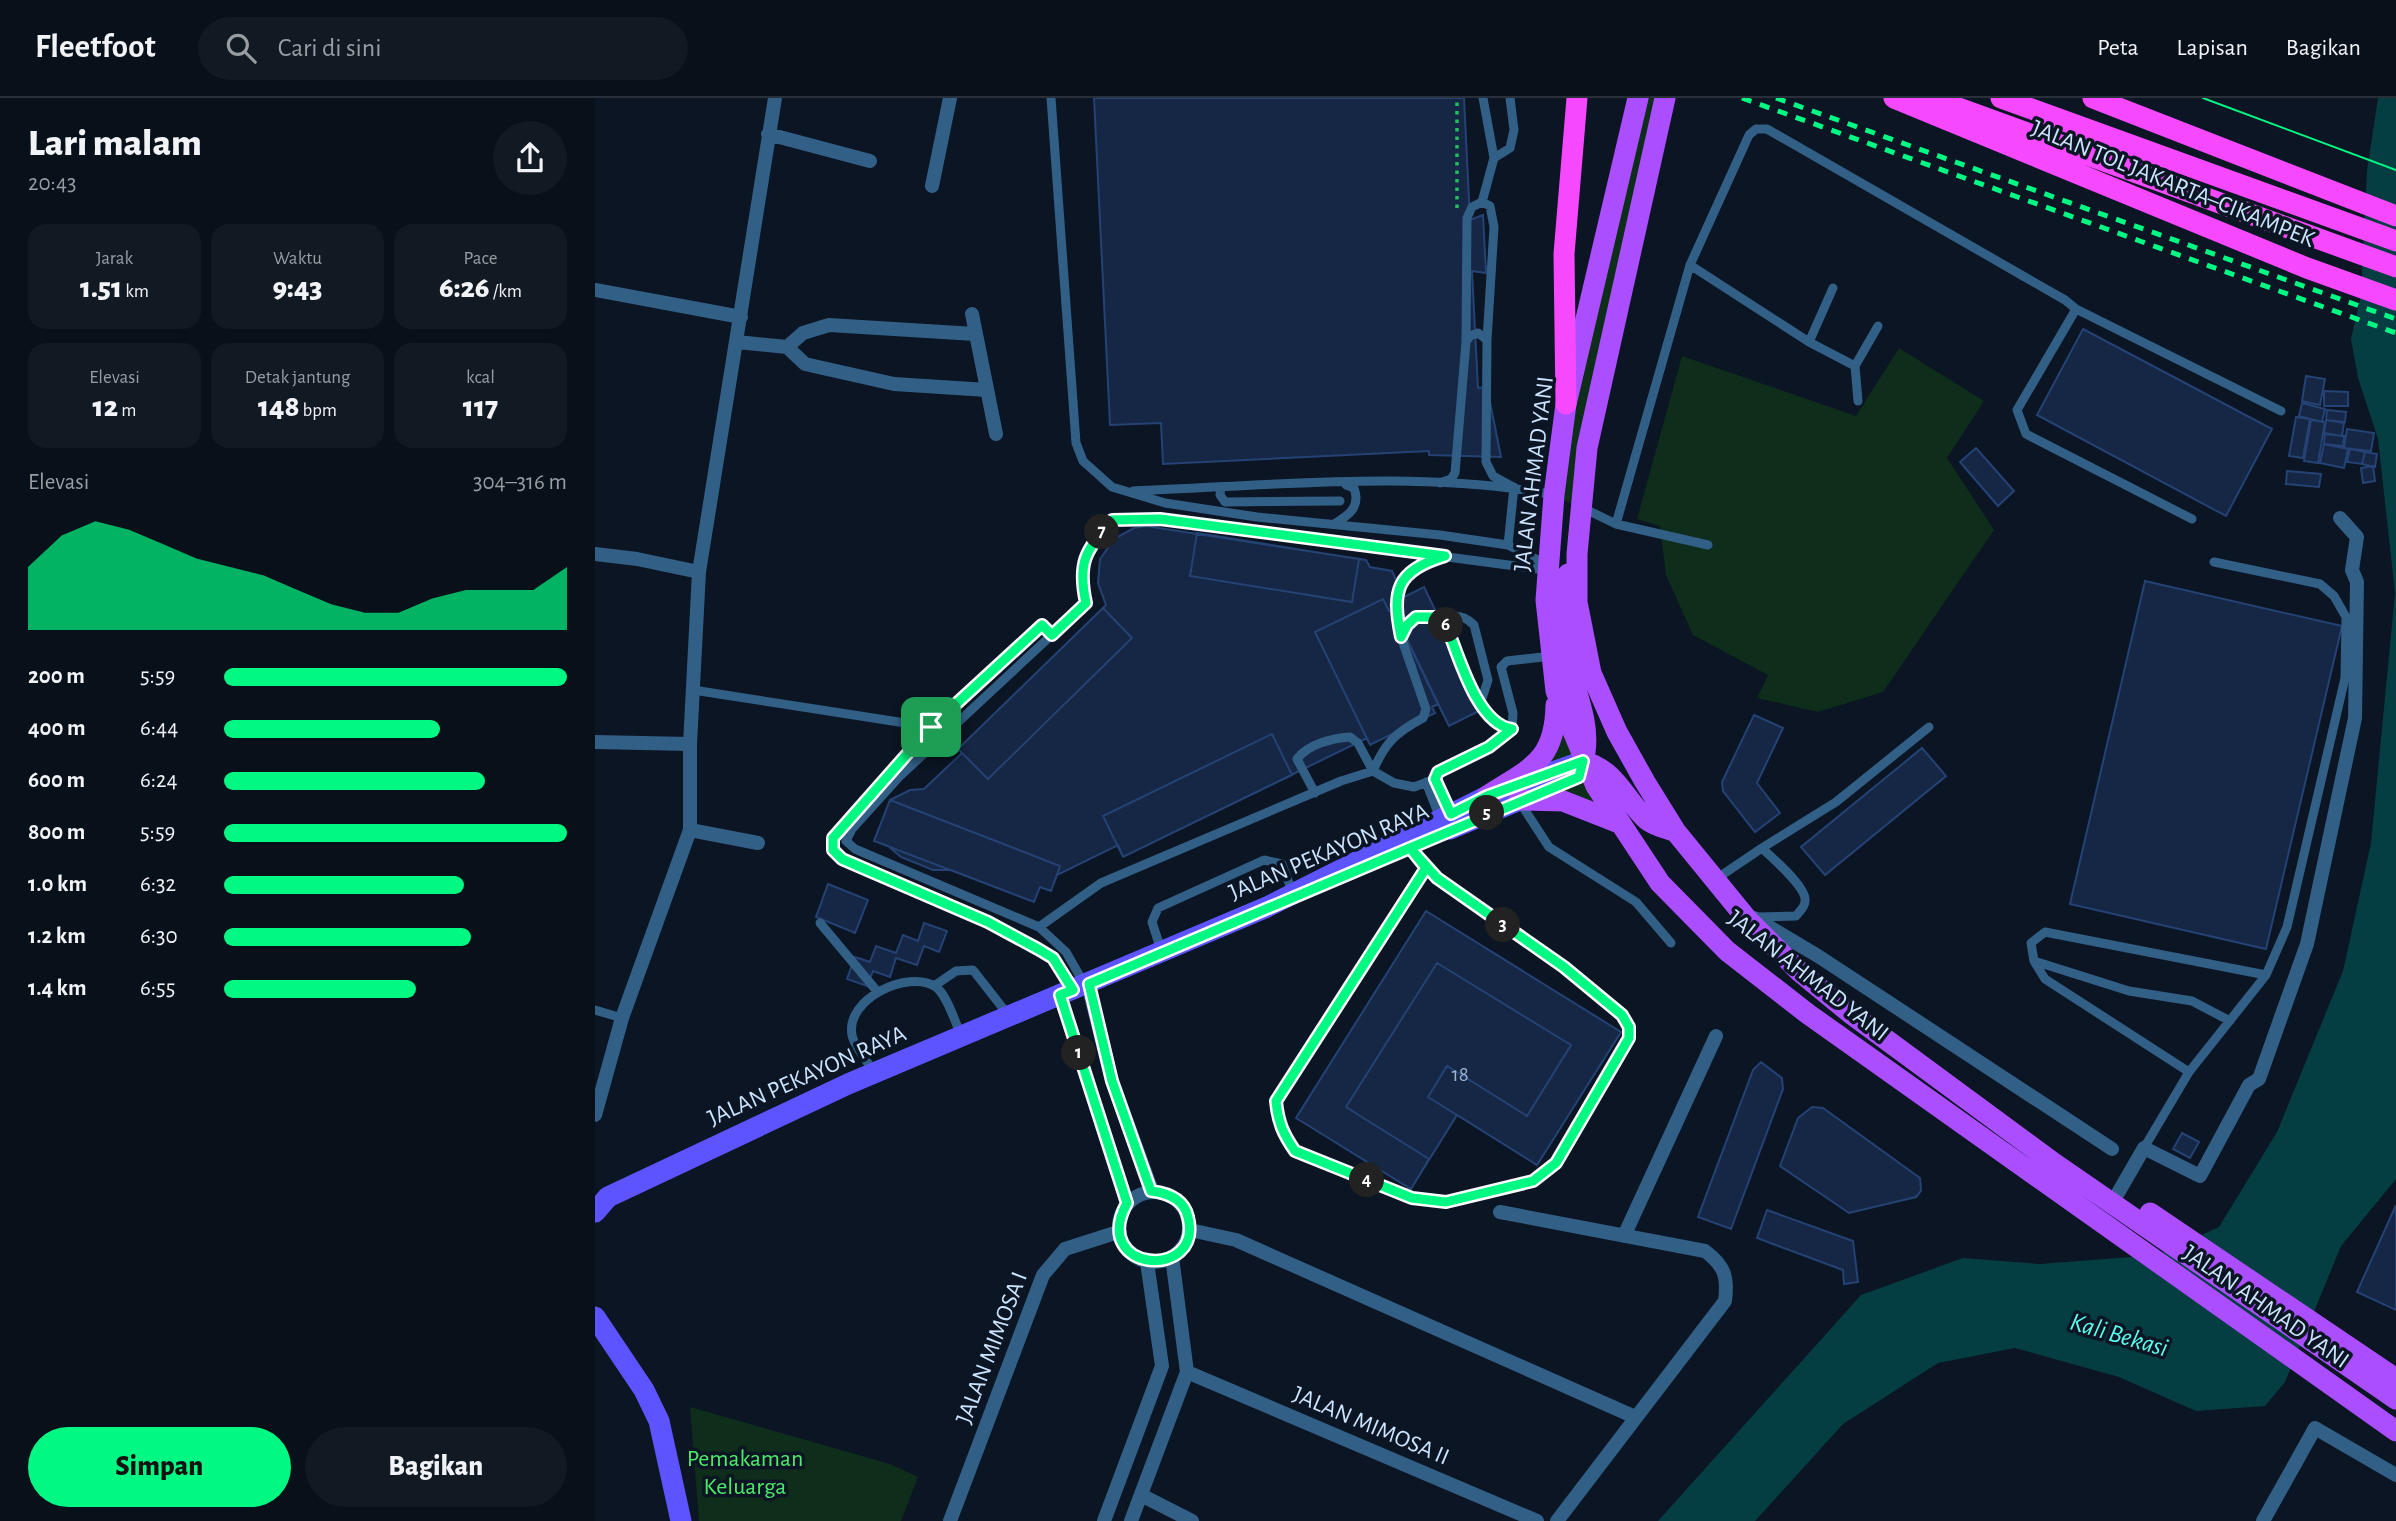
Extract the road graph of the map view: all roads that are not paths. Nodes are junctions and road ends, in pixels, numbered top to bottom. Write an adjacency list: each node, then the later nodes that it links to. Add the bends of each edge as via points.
1 (775, 98): 13 (street)
2 (950, 98): 16 (street)
3 (1051, 98): 47 (lane, via 1076,443 1095,474)
4 (1483, 98): 14 (lane)
5 (1510, 98): 14 (lane, via 1514,131 1510,148)
6 (1577, 98): 40 (highway, via 1564,254)
7 (1638, 98): 40 (highway, JALAN AHMAD YANI)
8 (1665, 98): 50 (highway, JALAN AHMAD YANI, via 1606,352 1587,448)
9 (1893, 98): 24 (highway, JALAN TOL JAKARTA–CIKAMPEK)
10 (1930, 98): 21 (highway)
11 (2001, 98): 19 (highway)
12 (2093, 98): 18 (highway, JALAN TOL JAKARTA–CIKAMPEK)
13 (768, 134): 15 (street); 29 (street)
14 (1494, 158): 17 (lane)
15 (870, 161)
16 (932, 186)
17 (1482, 202): 25 (lane, via 1472,207 1467,218); 27 (lane, via 1494,216)
18 (2396, 216)
19 (2396, 241)
20 (1690, 265): 26 (lane, via 1749,135 1766,129); 35 (lane); 55 (lane)
21 (2396, 267)
22 (1833, 288): 35 (lane)
23 (595, 290): 29 (street)
24 (2396, 300)
25 (1466, 308): 27 (lane, via 1472,323 1483,324); 34 (lane)
26 (2076, 309): 41 (lane); 53 (lane, via 2017,410 2026,435)
27 (1489, 313): 32 (lane)
28 (972, 314): 31 (street)
29 (741, 317): 33 (street)
30 (1878, 326): 37 (lane)
31 (975, 334): 36 (street, via 829,325 803,333); 38 (street)
32 (1487, 340): 34 (lane, via 1478,333); 46 (lane, via 1486,462 1493,477)
33 (737, 342): 36 (street); 62 (street)
34 (1466, 342): 44 (lane, via 1455,473)
35 (1809, 342): 37 (lane)
36 (787, 347): 38 (street, via 805,364 894,384)
37 (1856, 366): 39 (lane)
38 (987, 390): 42 (street)
39 (1858, 401)
40 (1566, 404): 48 (highway, JALAN AHMAD YANI)
41 (2281, 411)
42 (996, 434)
43 (1337, 484): 44 (lane); 45 (lane); 54 (lane, via 1354,488 1357,503 1351,514)
44 (1436, 484): 46 (lane)
45 (1221, 487): 47 (lane); 49 (lane, via 1225,502); 51 (lane, via 1213,504)
46 (1514, 487): 48 (lane); 56 (lane)
47 (1125, 491): 51 (lane)
48 (1554, 495): 61 (highway, JALAN AHMAD YANI)
49 (1340, 501)
50 (1581, 508): 55 (lane); 75 (highway, via 1562,606 1565,643 1587,737); 84 (highway, JALAN AHMAD YANI, via 1577,603 1591,673 1617,732)
51 (1229, 513): 54 (lane)
52 (2340, 518): 110 (street, via 2357,537 2352,570 2357,582 2355,718 2307,944 2259,1079 2249,1085 2200,1176)
53 (2192, 519)
54 (1334, 524): 56 (lane)
55 (1616, 524): 57 (lane)
56 (1508, 545): 61 (lane)
57 (1708, 545)
58 (595, 554): 62 (street)
59 (1445, 556): 61 (lane); 64 (lane, via 1160,519 1112,520 1086,551 1081,582 1086,603); 65 (lane, via 1423,564 1397,590)
60 (2214, 562): 97 (lane, via 2320,584 2334,596 2346,617 2345,678 2287,927)
61 (1546, 567): 66 (highway, JALAN AHMAD YANI)
62 (699, 572): 67 (street)
63 (1447, 626): 65 (lane, via 1443,617 1416,617); 69 (lane); 69 (lane, via 1449,616 1468,619 1474,625 1488,680)
64 (1052, 635): 70 (lane, via 1042,625); 93 (lane, via 914,762 846,841 855,849)
65 (1401, 637): 76 (lane, via 1426,709 1423,718 1384,746)
66 (1552, 656): 68 (highway, JALAN AHMAD YANI); 72 (lane, via 1507,661 1501,667 1513,713)
67 (693, 690): 70 (lane); 74 (street)
68 (1556, 691): 75 (highway, JALAN AHMAD YANI); 79 (highway, via 1556,732 1539,761)
69 (1480, 705): 72 (lane, via 1498,726)
70 (931, 727): 99 (lane, via 833,838 833,850 842,859 988,922 1038,949 1053,958)
71 (1929, 727): 87 (lane, via 1836,802)
72 (1512, 729): 77 (lane)
73 (595, 742): 74 (street)
74 (690, 744): 83 (street)
75 (1583, 761): 79 (main road, JALAN PEKAYON RAYA); 80 (main road, JALAN PEKAYON RAYA, via 1579,777); 82 (highway, JALAN AHMAD YANI); 84 (highway, via 1599,765 1616,780 1647,820)
76 (1373, 771): 77 (lane, via 1394,783 1414,787); 78 (lane); 78 (lane, via 1350,737 1323,743 1302,752 1297,760)
77 (1430, 781): 81 (lane)
78 (1315, 793): 93 (lane, via 1101,883)
79 (1487, 796): 81 (main road, JALAN PEKAYON RAYA)
80 (1519, 800): 82 (highway, via 1563,801); 86 (main road, JALAN PEKAYON RAYA); 94 (lane, via 1549,847 1636,902)
81 (1446, 817): 90 (main road, JALAN PEKAYON RAYA)
82 (1619, 823): 130 (highway, JALAN AHMAD YANI, via 1660,883 1727,951 1808,1014)
83 (690, 830): 85 (street); 103 (street)
84 (1676, 832): 89 (highway, JALAN AHMAD YANI)
85 (758, 844)
86 (1410, 848): 88 (lane); 95 (main road, JALAN PEKAYON RAYA)
87 (1762, 848): 89 (lane); 91 (lane, via 1806,898 1796,916)
88 (1426, 868): 88 (lane, via 1564,967 1622,1015 1629,1027 1629,1038 1556,1163 1533,1181 1446,1202 1412,1198 1295,1151 1277,1119 1276,1101)
89 (1720, 883): 91 (highway); 117 (highway, JALAN AHMAD YANI, via 1747,919 1850,1013 2024,1142)
90 (1293, 894): 95 (main road, JALAN PEKAYON RAYA); 95 (lane, via 1282,864 1264,860 1158,908 1152,922)
91 (1753, 917): 111 (street); 113 (highway, via 1860,1013)
92 (820, 923): 100 (lane)
93 (1039, 927): 99 (lane, via 1066,952)
94 (1671, 943)
95 (1163, 951): 99 (main road, JALAN PEKAYON RAYA)
96 (2034, 961): 97 (lane, via 2031,943 2045,932); 104 (lane, via 2129,991 2192,1001); 108 (lane, via 2045,979)
97 (2266, 975): 104 (lane)
98 (934, 986): 100 (lane, via 905,983); 102 (lane, via 956,971 972,970); 106 (lane)
99 (1077, 988): 102 (main road, JALAN PEKAYON RAYA); 112 (street); 114 (street)
100 (876, 990): 107 (lane, via 854,1017 852,1036)
101 (595, 1010): 103 (lane)
102 (1010, 1017): 106 (main road, JALAN PEKAYON RAYA)
103 (622, 1018): 109 (street)
104 (2230, 1021): 108 (lane)
105 (1716, 1036): 120 (street)
106 (961, 1037): 107 (main road, JALAN PEKAYON RAYA)
107 (874, 1072): 115 (main road, JALAN PEKAYON RAYA, via 608,1198)
108 (2189, 1072): 110 (lane)
109 (595, 1115)
110 (2144, 1148): 113 (street)
111 (2112, 1149)
112 (1151, 1191): 114 (street); 118 (street, via 1167,1193 1180,1202)
113 (2118, 1193): 117 (highway)
114 (1127, 1203): 119 (street)
115 (595, 1212)
116 (1500, 1212): 120 (street)
117 (2152, 1222): 125 (highway); 126 (highway, JALAN AHMAD YANI, via 2338,1362)
118 (1190, 1230): 121 (street, via 1181,1250); 129 (street, via 1236,1240)
119 (1118, 1232): 122 (street, via 1133,1256); 134 (street, JALAN MIMOSA I, via 1065,1249 1043,1275)
120 (1624, 1236): 129 (street, via 1705,1251 1719,1261 1728,1279 1725,1301)
121 (1172, 1257): 122 (street); 124 (street)
122 (1147, 1262): 127 (street, via 1162,1366)
123 (595, 1317): 133 (main road, via 659,1421)
124 (1187, 1372): 128 (street); 138 (street, JALAN MIMOSA II)
125 (2396, 1379)
126 (2396, 1399)
127 (1148, 1408): 128 (street); 135 (street)
128 (1171, 1416): 132 (street)
129 (1635, 1417): 139 (street)
130 (2396, 1431)
131 (2396, 1475): 140 (street, via 2315,1428)
132 (1141, 1495): 136 (street); 137 (street)
133 (681, 1521)
134 (950, 1521)
135 (1104, 1521)
136 (1131, 1521)
137 (1192, 1521)
138 (1537, 1521)
139 (1557, 1521)
140 (2263, 1521)

